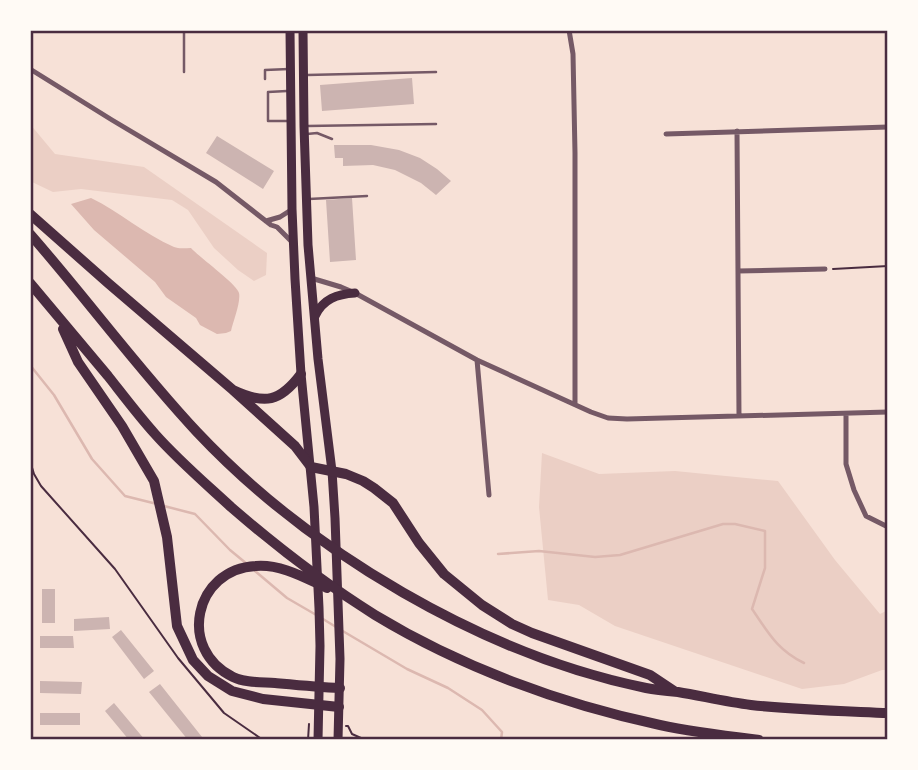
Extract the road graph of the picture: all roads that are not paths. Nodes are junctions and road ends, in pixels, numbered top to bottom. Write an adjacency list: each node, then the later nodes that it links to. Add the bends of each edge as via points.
1 (184, 30): 7 (lane)
2 (290, 30): 6 (main road)
3 (303, 30): 9 (main road)
4 (569, 30): 36 (street, via 575,153)
5 (30, 69): 23 (street, via 216,182)
6 (289, 69): 10 (lane, via 265,70); 11 (main road)
7 (184, 72)
8 (436, 72): 9 (lane)
9 (303, 75): 15 (main road)
10 (265, 79)
11 (290, 91): 12 (main road); 12 (lane, via 268,92 268,121)
12 (290, 121): 21 (main road)
13 (436, 124): 15 (lane)
14 (888, 127): 16 (street)
15 (304, 130): 18 (lane); 20 (main road)
16 (737, 131): 17 (street); 27 (street)
17 (666, 134)
18 (332, 139)
19 (367, 196): 20 (lane)
20 (306, 200): 28 (main road)
21 (292, 209): 23 (street); 25 (main road)
22 (30, 214): 35 (highway)
23 (266, 221): 25 (street)
24 (30, 234): 47 (highway, via 197,432 274,503 338,552 389,585 512,646 590,673)
25 (294, 245): 34 (main road)
26 (825, 269): 27 (street)
27 (738, 271): 39 (street)
28 (310, 278): 30 (street); 32 (main road)
29 (30, 283): 31 (highway)
30 (355, 293): 32 (main road, via 324,302); 33 (street)
31 (57, 316): 44 (highway, via 155,434 191,470 267,538); 48 (highway, via 78,362 154,481 167,537 177,626 193,660 232,691)
32 (314, 317): 41 (main road)
33 (477, 360): 36 (street); 42 (street)
34 (301, 374): 35 (highway, via 274,398 257,399); 40 (main road)
35 (233, 390): 40 (highway, via 295,446)
36 (575, 404): 39 (street, via 608,418)
37 (888, 412): 38 (street)
38 (845, 414): 39 (street); 43 (street, via 846,464 854,489 866,516)
39 (739, 416)
40 (311, 467): 41 (highway); 45 (main road)
41 (332, 471): 46 (main road); 47 (highway, via 363,481 393,503 429,557 482,605 531,633 650,675)
42 (489, 495)
43 (888, 527)
44 (344, 595): 45 (highway, via 283,569 246,567 229,573 206,594 200,613 200,635 208,657 233,677); 53 (highway, via 429,644 543,692 659,725)
45 (320, 687): 46 (highway); 48 (main road)
46 (340, 688): 49 (main road)
47 (677, 692): 50 (highway, via 797,709)
48 (318, 706): 49 (highway); 51 (main road)
49 (339, 707): 52 (main road)
50 (888, 713)
51 (318, 740)
52 (338, 740)
53 (759, 740)

